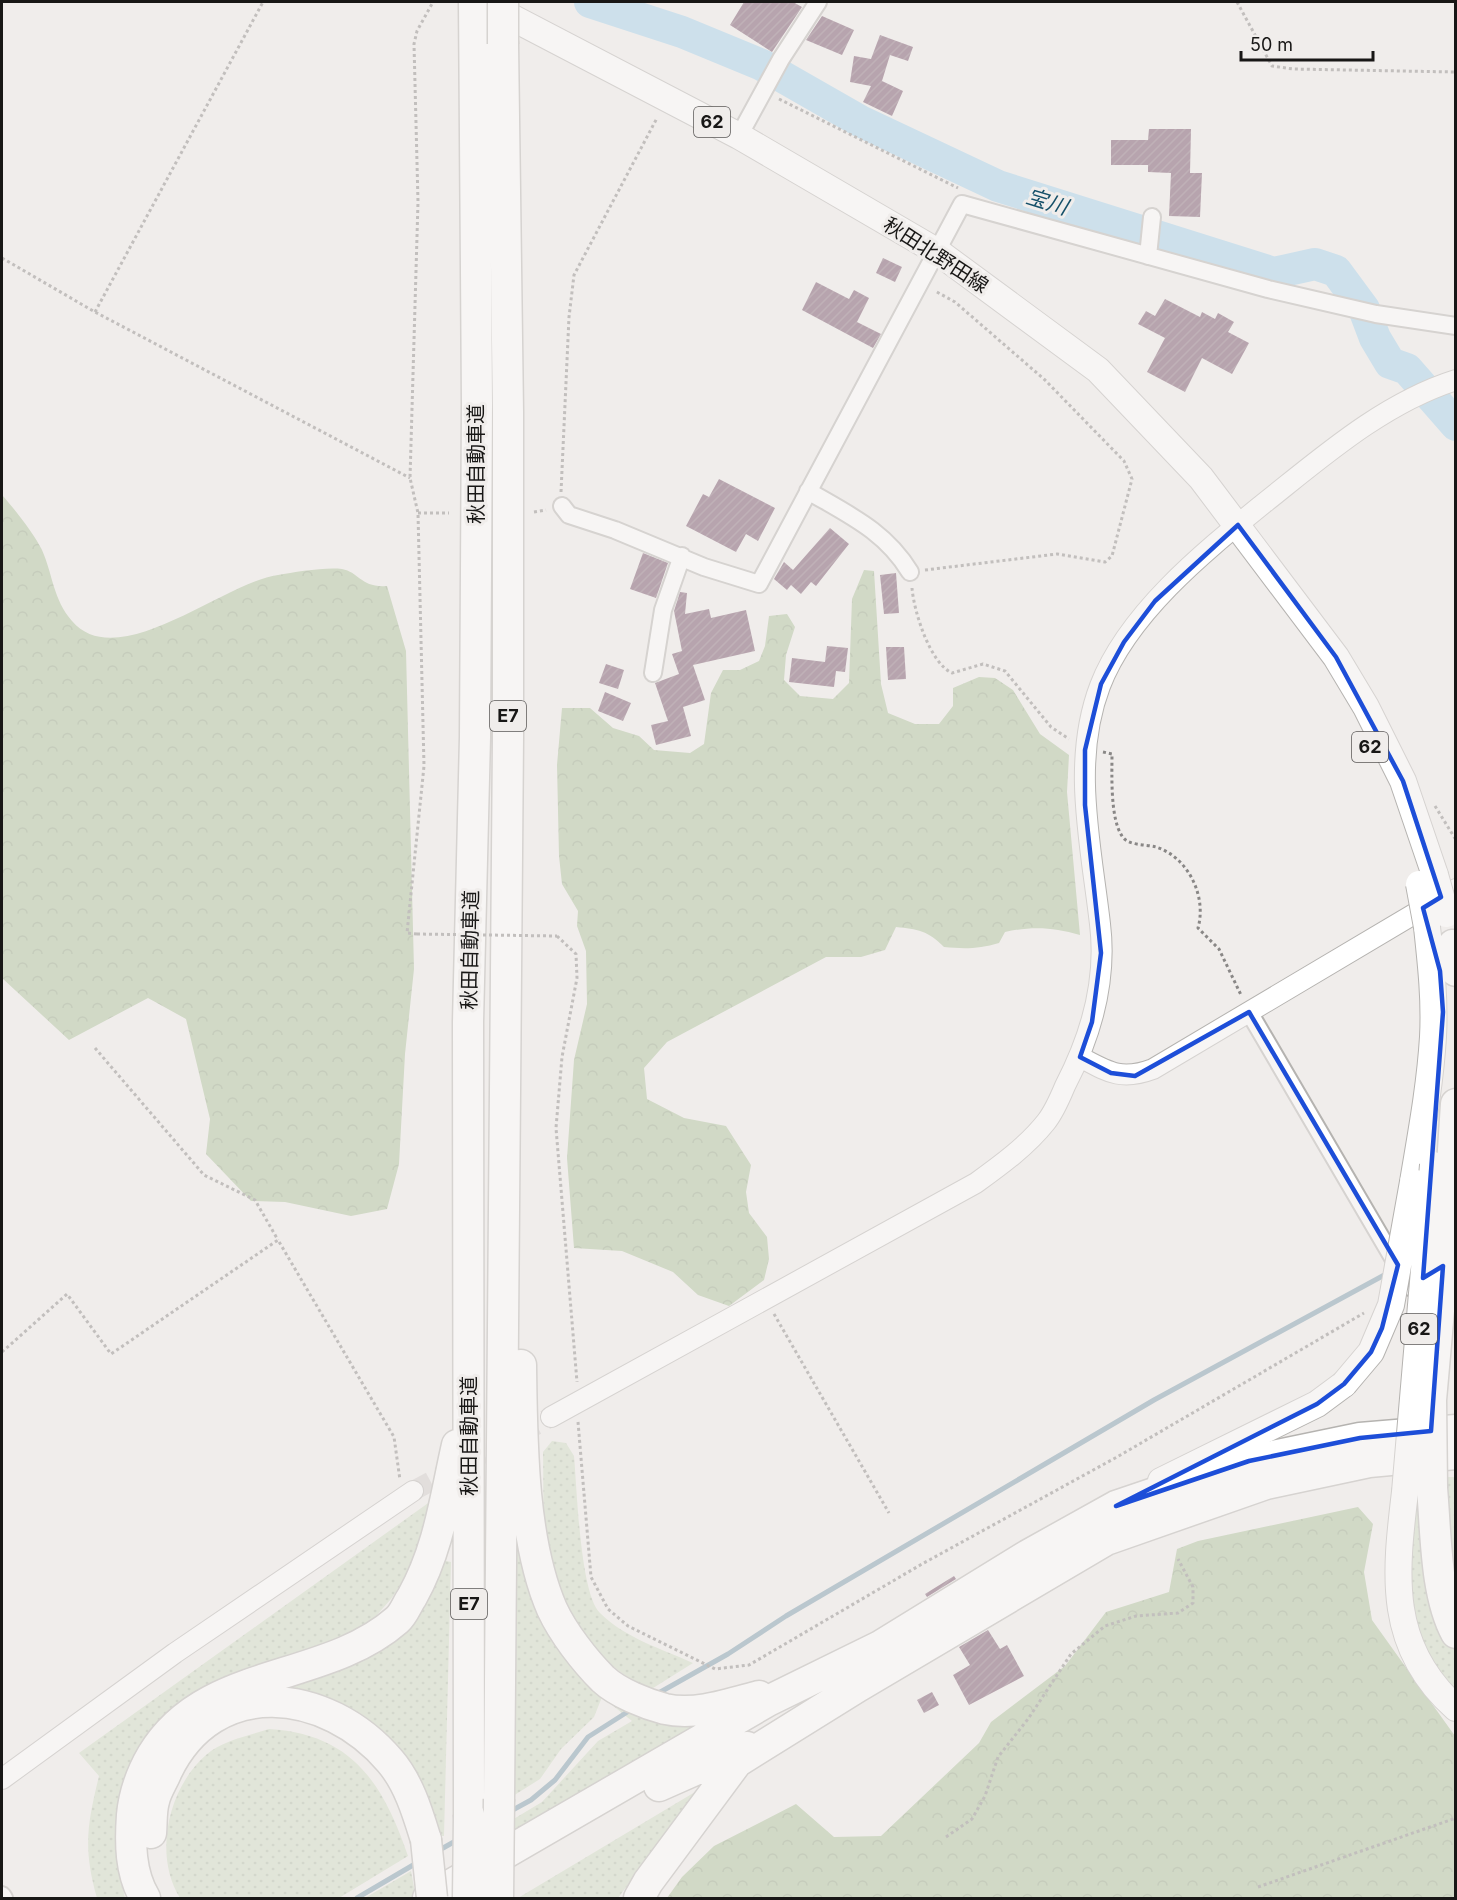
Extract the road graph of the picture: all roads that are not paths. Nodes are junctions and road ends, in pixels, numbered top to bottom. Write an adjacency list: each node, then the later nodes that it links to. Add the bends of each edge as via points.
1 (474, 2): 26 (highway, 秋田自動車道 / E7, via 477,416 468,1022)
2 (481, 2): 5 (main road, 秋田北野田線 / 62)
3 (503, 2): 23 (highway, 秋田自動車道 / E7, bridge, via 508,413)
4 (818, 2): 5 (street)
5 (739, 136): 7 (main road, 秋田北野田線 / 62)
6 (1152, 218): 8 (street)
7 (938, 252): 8 (street, via 962,204); 11 (street); 13 (main road, 秋田北野田線 / 62, via 1098,370 1201,478)
8 (1148, 256): 9 (street, via 1268,290 1376,314)
9 (1455, 326)
10 (1453, 381): 13 (street, via 1395,407 1317,461)
11 (808, 491): 14 (street, via 759,584); 15 (street, via 869,526 897,550)
12 (562, 506): 14 (street, via 569,515)
13 (1238, 525): 17 (main road, 秋田北野田線 / 62, via 1306,615 1390,787 1405,828); 21 (street, via 1155,601 1124,642 1101,684 1085,750 1086,805 1101,954 1092,1022)
14 (682, 556): 16 (street, via 663,610)
15 (910, 572)
16 (653, 673)
17 (1436, 883): 18 (main road, 秋田北野田線 / 62, bridge); 20 (street)
18 (1436, 921): 19 (main road, 秋田北野田線 / 62); 24 (main road, 62, via 1443,1012); 31 (main road, bridge, via 1429,1083 1391,1305 1371,1352 1344,1384 1317,1404 1186,1467)
19 (1455, 956)
20 (1249, 1012): 21 (street, via 1136,1076 1111,1073); 25 (street, via 1410,1287)
21 (1080, 1057): 27 (street, via 1047,1121 1012,1156 976,1183)
22 (1455, 1104): 24 (highway)
23 (506, 1159): 33 (highway, via 520,1276 526,1487 536,1554 552,1610 604,1680 666,1709 708,1709); 43 (highway, 秋田自動車道 / E7, bridge)
24 (1443, 1165): 29 (highway, bridge, via 1431,1400)
25 (1455, 1258)
26 (470, 1393): 37 (highway, via 442,1524 418,1585 399,1618 366,1644 235,1688 190,1711 164,1735 133,1798 129,1851); 42 (highway, 秋田自動車道 / E7, bridge)
27 (551, 1417)
28 (1453, 1448): 31 (highway, via 1360,1438 1249,1461); 35 (highway, via 1328,1469 1266,1484 1106,1540)
29 (1418, 1490): 32 (highway); 34 (main road, via 1397,1556 1401,1618 1418,1664)
30 (407, 1494): 36 (street, via 175,1653)
31 (1116, 1506): 33 (highway, via 880,1646)
32 (1455, 1633)
33 (805, 1684): 39 (highway, via 768,1701)
34 (1455, 1708)
35 (780, 1733): 41 (highway, via 666,1782); 44 (highway, via 737,1762)
36 (2, 1779)
37 (145, 1899)
38 (164, 1899): 40 (highway, bridge, via 150,1848 154,1801 177,1751 210,1719 246,1704 286,1701 320,1709 353,1727 391,1762 416,1805 426,1840)
39 (428, 1899)
40 (432, 1899)
41 (460, 1899)
42 (468, 1899)
43 (498, 1899)
44 (639, 1899)

